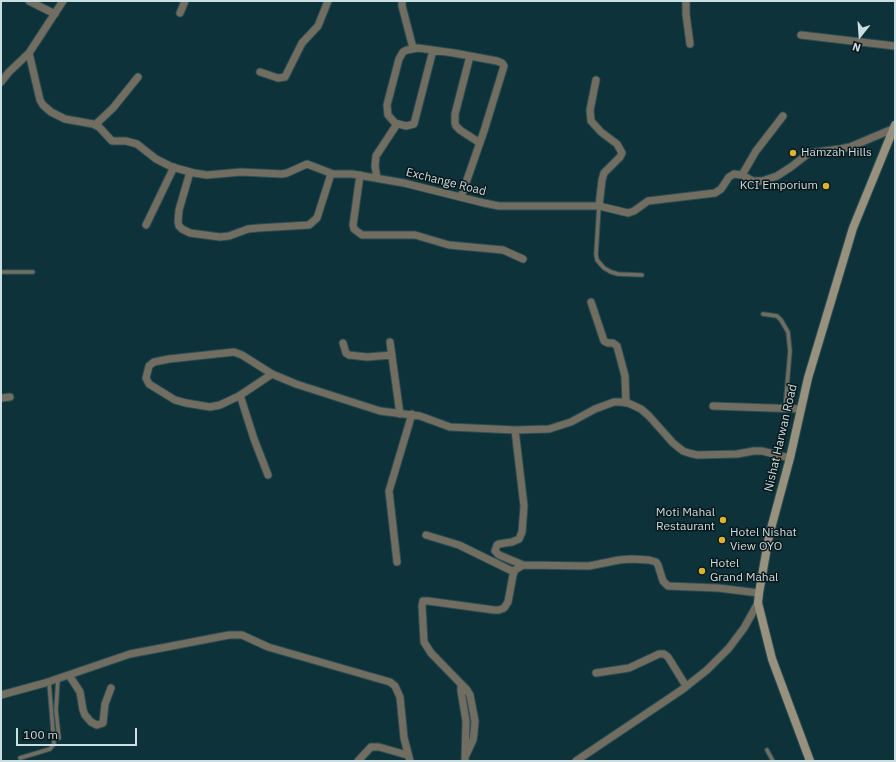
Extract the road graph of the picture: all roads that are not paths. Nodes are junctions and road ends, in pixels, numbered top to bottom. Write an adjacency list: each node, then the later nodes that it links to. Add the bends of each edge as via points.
1 (29, 1): 8 (street)
2 (63, 1): 8 (street)
3 (186, 1): 7 (street)
4 (328, 1): 16 (street, via 318,26 302,43 285,77 278,78)
5 (402, 1): 12 (street)
6 (686, 1): 10 (street)
7 (180, 13)
8 (55, 14): 14 (street)
9 (801, 35): 11 (street)
10 (690, 44)
11 (895, 46)
12 (413, 48): 13 (street); 21 (street, via 401,54 387,105 390,119)
13 (433, 50): 15 (street); 21 (street, via 414,124)
14 (29, 53): 19 (street); 22 (street, via 38,94 47,109 65,119)
15 (470, 56): 24 (street, via 454,119 456,126); 24 (street, via 497,61 504,66)
16 (260, 72)
17 (138, 77): 22 (street, via 113,108)
18 (596, 80): 32 (street, via 590,110 591,121 617,144 622,153 604,173)
19 (1, 82)
20 (784, 116): 28 (street, via 756,151)
21 (397, 124): 30 (street, via 376,156)
22 (95, 125): 25 (street, Exchange Road, via 110,140 137,144 156,159)
23 (895, 127): 28 (street, via 850,147 809,153 792,167 762,182 753,182); 50 (main road, Nishat Harwan Road, via 853,228)
24 (480, 143): 31 (street)
25 (174, 167): 26 (street, Exchange Road); 33 (street)
26 (190, 172): 27 (street, Exchange Road, via 207,175 241,172 282,174 307,164); 27 (street, via 179,210 179,226 190,233 220,237 258,228 309,225 317,218)
27 (331, 174): 29 (street, Exchange Road)
28 (742, 175): 32 (street, Exchange Road, via 731,176 715,193 648,201 628,213)
29 (360, 176): 30 (street, Exchange Road); 34 (street, via 353,225 357,233 415,234 449,244 503,250)
30 (378, 178): 31 (street, Exchange Road)
31 (461, 197): 32 (street, Exchange Road, via 499,206)
32 (600, 206): 37 (lane, via 597,260 611,272)
33 (146, 225)
34 (523, 259)
35 (1, 272): 36 (lane)
36 (32, 272)
37 (642, 275)
38 (591, 302): 47 (street, via 604,341 617,346 625,376)
39 (763, 314): 49 (lane, via 777,316 788,332 790,351)
40 (390, 342): 42 (street)
41 (343, 343): 42 (street, via 349,355)
42 (392, 355): 51 (street)
43 (272, 374): 44 (street); 44 (street, via 242,355 229,352 154,362 148,367 147,382 180,401 210,407); 51 (street, via 376,410)
44 (240, 395): 55 (street)
45 (10, 397): 46 (street)
46 (1, 398)
47 (626, 403): 53 (street, via 614,402 549,429); 54 (street, via 642,409 673,444 683,451 697,455 762,451)
48 (713, 406): 49 (street)
49 (785, 408): 50 (street)
50 (801, 409): 54 (main road, Nishat Harwan Road)
51 (400, 414): 52 (street)
52 (412, 414): 53 (street, via 450,427); 57 (street, via 390,486 389,497)
53 (515, 430): 58 (street, via 524,506 522,532 516,541 499,544 495,551)
54 (790, 458): 60 (main road, Nishat Harwan Road, via 769,536)
55 (268, 475)
56 (426, 535): 59 (street, via 459,545)
57 (397, 562)
58 (523, 565): 59 (street); 60 (street, via 589,566 619,560 652,560 658,565 666,585)
59 (514, 572): 73 (street, via 508,602 500,610 423,601 424,642 470,695 475,721 473,740)
60 (760, 593): 61 (main road, Nishat Harwan Road)
61 (758, 603): 66 (street, via 729,648 711,667); 77 (main road, Nishat Harwan Road, via 772,659)
62 (596, 673): 66 (street, via 629,668 664,654)
63 (69, 675): 64 (street); 67 (street, via 80,692 85,715 97,725 103,724); 72 (street, via 130,654 229,635 242,635 268,647 390,682 400,697)
64 (58, 678): 65 (street); 69 (lane, via 56,710)
65 (49, 682): 68 (street); 71 (lane, via 54,744 50,749)
66 (686, 686): 75 (street)
67 (111, 688)
68 (1, 695)
69 (59, 738)
70 (767, 750): 76 (lane)
71 (20, 758)
72 (408, 758): 74 (street, via 379,747 371,747)
73 (466, 758)
74 (358, 761)
75 (576, 761)
76 (773, 761)
77 (810, 761)

